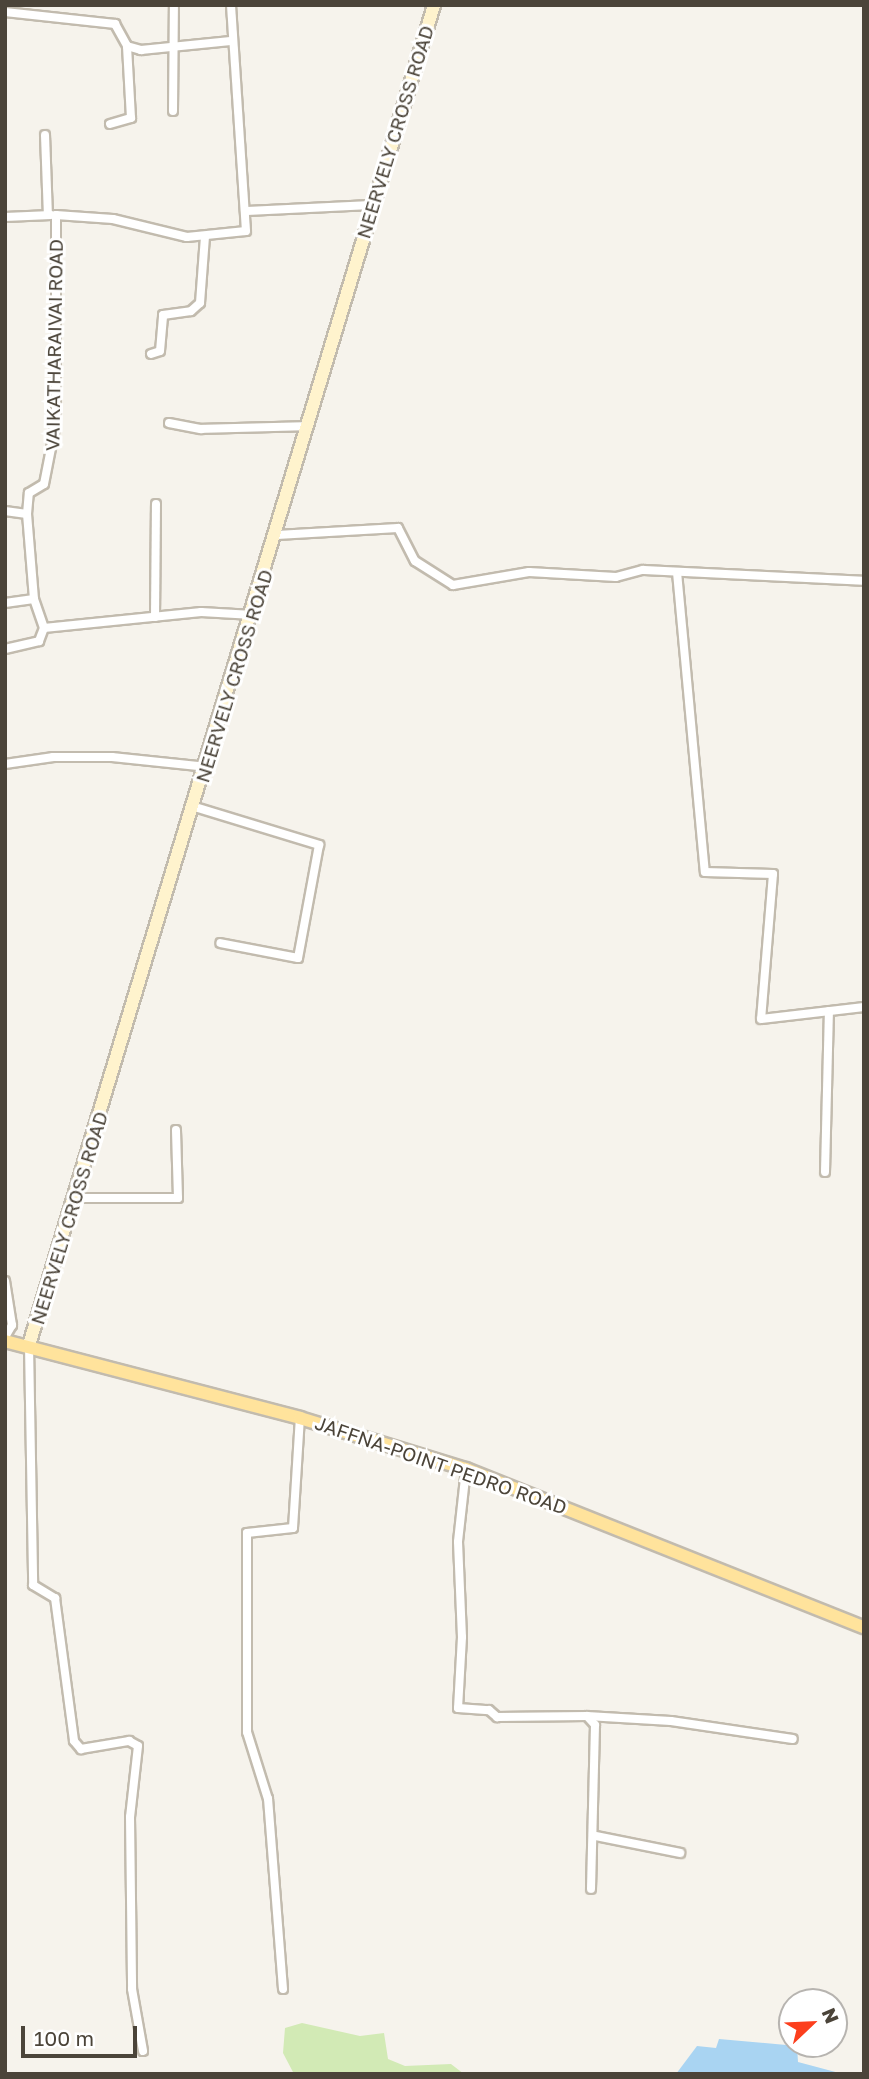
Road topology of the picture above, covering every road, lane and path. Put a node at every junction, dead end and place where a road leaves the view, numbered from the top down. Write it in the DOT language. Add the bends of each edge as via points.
graph roads {
  1 [pos="174,5"];
  2 [pos="230,5"];
  3 [pos="433,5"];
  4 [pos="5,12"];
  5 [pos="231,41"];
  6 [pos="127,46"];
  7 [pos="173,48"];
  8 [pos="173,111"];
  9 [pos="110,124"];
  10 [pos="45,135"];
  11 [pos="372,205"];
  12 [pos="247,211"];
  13 [pos="52,215"];
  14 [pos="5,217"];
  15 [pos="205,237"];
  16 [pos="151,354"];
  17 [pos="169,423"];
  18 [pos="308,426"];
  19 [pos="156,504"];
  20 [pos="5,511"];
  21 [pos="27,514"];
  22 [pos="277,535"];
  23 [pos="677,572"];
  24 [pos="864,581"];
  25 [pos="34,599"];
  26 [pos="5,603"];
  27 [pos="253,615"];
  28 [pos="155,617"];
  29 [pos="44,628"];
  30 [pos="5,649"];
  31 [pos="5,764"];
  32 [pos="207,767"];
  33 [pos="195,807"];
  34 [pos="220,943"];
  35 [pos="864,1007"];
  36 [pos="829,1011"];
  37 [pos="176,1130"];
  38 [pos="825,1172"];
  39 [pos="76,1198"];
  40 [pos="5,1282"];
  41 [pos="5,1339"];
  42 [pos="29,1345"];
  43 [pos="300,1418"];
  44 [pos="466,1469"];
  45 [pos="864,1626"];
  46 [pos="587,1716"];
  47 [pos="793,1739"];
  48 [pos="596,1836"];
  49 [pos="680,1853"];
  50 [pos="591,1889"];
  51 [pos="283,1989"];
  52 [pos="143,2051"];
  1 -- 7 [label="street"];
  2 -- 5 [label="street"];
  3 -- 11 [label="street, NEERVELY CROSS ROAD"];
  4 -- 6 [label="street" via="115,24"];
  5 -- 7 [label="street"];
  5 -- 12 [label="street"];
  6 -- 7 [label="street"];
  6 -- 9 [label="street" via="131,121"];
  7 -- 8 [label="street"];
  10 -- 13 [label="street"];
  11 -- 12 [label="street"];
  11 -- 18 [label="street, NEERVELY CROSS ROAD"];
  12 -- 15 [label="street, VAIKATHARAIVAI ROAD" via="246,231"];
  13 -- 14 [label="street"];
  13 -- 15 [label="street, VAIKATHARAIVAI ROAD"];
  13 -- 21 [label="street, VAIKATHARAIVAI ROAD" via="56,424 44,484 29,493"];
  15 -- 16 [label="street" via="200,303 191,311 163,315 160,351"];
  17 -- 18 [label="street" via="201,429"];
  18 -- 22 [label="street, NEERVELY CROSS ROAD"];
  19 -- 28 [label="street"];
  20 -- 21 [label="street"];
  21 -- 25 [label="street"];
  22 -- 23 [label="street" via="398,528 415,561 453,585 528,572 616,577 643,570"];
  22 -- 27 [label="street, NEERVELY CROSS ROAD"];
  23 -- 24 [label="street"];
  23 -- 36 [label="street" via="705,872 774,874 761,1019"];
  25 -- 26 [label="street"];
  25 -- 29 [label="street"];
  27 -- 28 [label="street"];
  27 -- 32 [label="street, NEERVELY CROSS ROAD"];
  28 -- 29 [label="street"];
  29 -- 30 [label="street" via="39,641"];
  31 -- 32 [label="street" via="54,757 112,757"];
  32 -- 33 [label="street, NEERVELY CROSS ROAD"];
  33 -- 34 [label="street" via="319,845 298,958"];
  33 -- 39 [label="street, NEERVELY CROSS ROAD"];
  35 -- 36 [label="street"];
  36 -- 38 [label="street"];
  37 -- 39 [label="street" via="177,1198"];
  39 -- 42 [label="street, NEERVELY CROSS ROAD"];
  40 -- 41 [label="street" via="12,1325"];
  41 -- 42 [label="main road, JAFFNA-POINT PEDRO ROAD"];
  42 -- 43 [label="main road, JAFFNA-POINT PEDRO ROAD"];
  42 -- 52 [label="street" via="33,1585 55,1598 74,1741 82,1749 129,1741 138,1746 130,1817 131,1972"];
  43 -- 44 [label="main road, JAFFNA-POINT PEDRO ROAD"];
  43 -- 51 [label="street" via="300,1483 293,1528 247,1533 247,1732 268,1799"];
  44 -- 45 [label="main road, JAFFNA-POINT PEDRO ROAD"];
  44 -- 46 [label="street" via="458,1542 462,1637 458,1708 489,1710 497,1717"];
  46 -- 47 [label="street"];
  46 -- 48 [label="street" via="598,1739 590,1834"];
  48 -- 49 [label="street"];
  48 -- 50 [label="street"];
}
